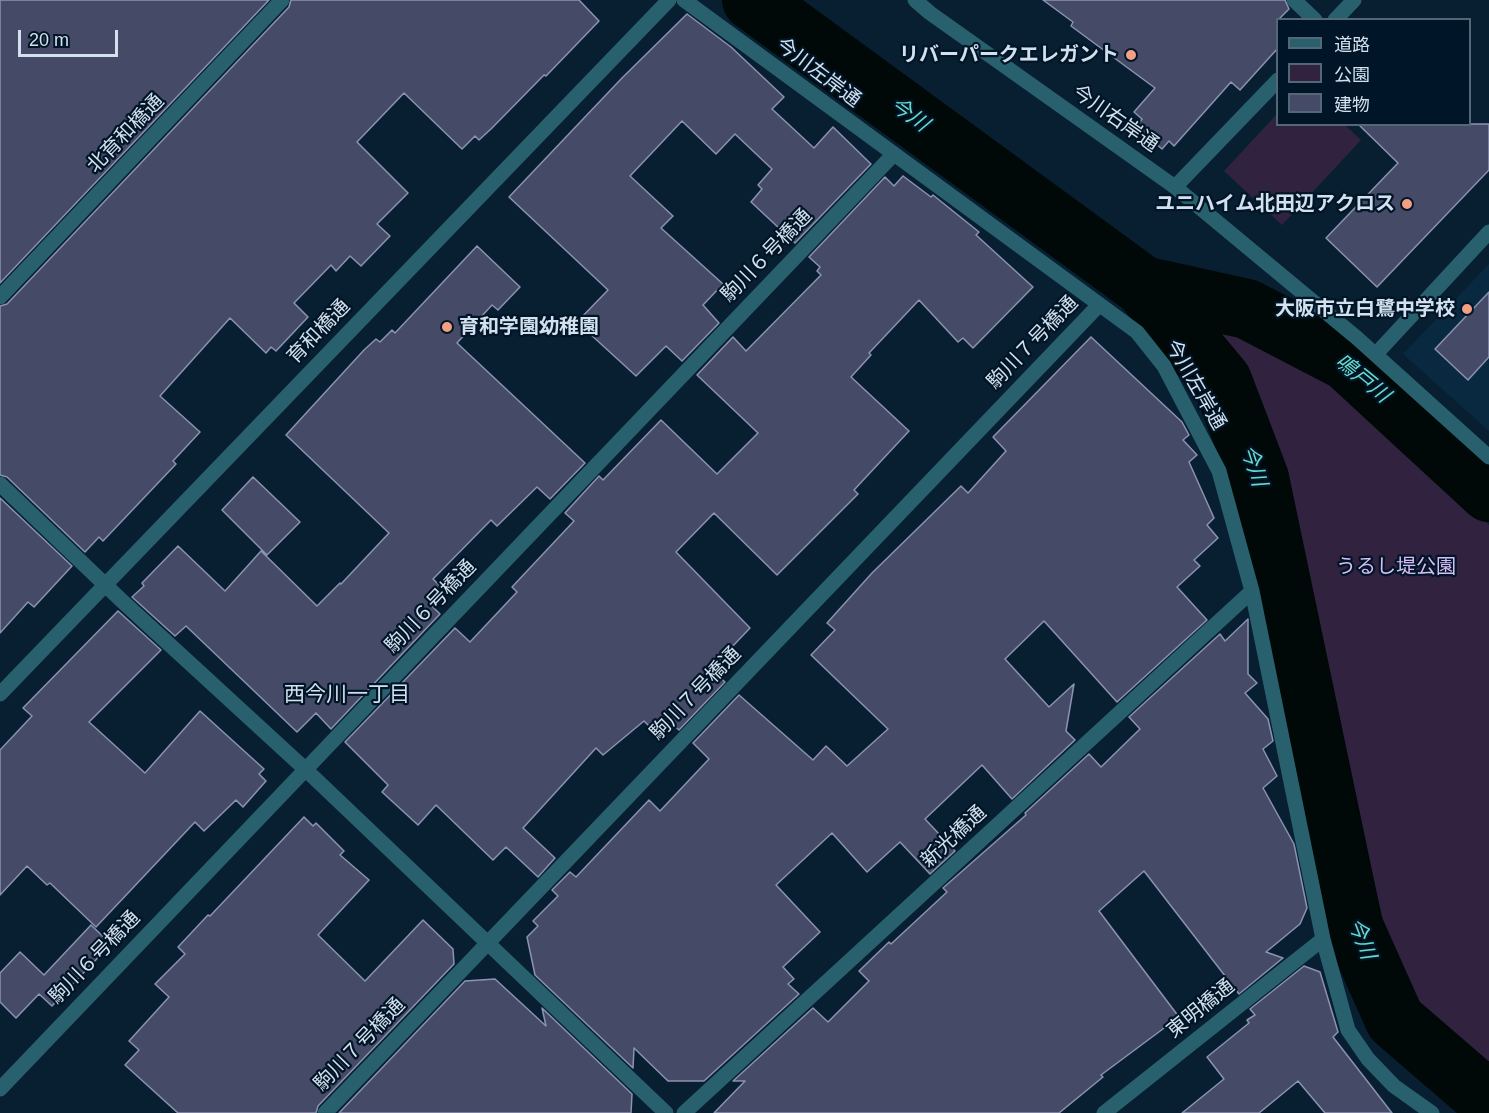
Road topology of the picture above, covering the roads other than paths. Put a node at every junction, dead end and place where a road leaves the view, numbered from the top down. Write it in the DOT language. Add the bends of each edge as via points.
graph roads {
  1 [pos="282,0"];
  2 [pos="669,0"];
  3 [pos="684,0"];
  4 [pos="915,0"];
  5 [pos="1294,0"];
  6 [pos="1354,0"];
  7 [pos="1313,18"];
  8 [pos="1337,18"];
  9 [pos="1276,82"];
  10 [pos="893,155"];
  11 [pos="1175,187"];
  12 [pos="1489,232"];
  13 [pos="0,297"];
  14 [pos="1099,304"];
  15 [pos="1376,354"];
  16 [pos="1489,457"];
  17 [pos="0,484"];
  18 [pos="105,584"];
  19 [pos="1252,591"];
  20 [pos="0,694"];
  21 [pos="305,769"];
  22 [pos="1323,939"];
  23 [pos="486,943"];
  24 [pos="0,1089"];
  25 [pos="325,1113"];
  26 [pos="666,1113"];
  27 [pos="684,1113"];
  28 [pos="1104,1113"];
  29 [pos="1432,1113"];
  1 -- 13 [label="street, 北育和橋通"];
  2 -- 18 [label="street, 育和橋通"];
  3 -- 10 [label="street, 今川左岸通"];
  4 -- 11 [label="street, 今川右岸通"];
  5 -- 7 [label="street"];
  6 -- 8 [label="street"];
  9 -- 11 [label="street"];
  10 -- 14 [label="street, 今川左岸通"];
  10 -- 21 [label="street, 駒川６号橋通"];
  11 -- 15 [label="street, 今川右岸通"];
  12 -- 15 [label="street"];
  14 -- 19 [label="street, 今川左岸通" via="1137,332 1164,366 1219,471"];
  14 -- 23 [label="street, 駒川７号橋通"];
  15 -- 16 [label="street, 今川右岸通"];
  17 -- 18 [label="street"];
  18 -- 20 [label="street, 育和橋通"];
  18 -- 21 [label="street"];
  19 -- 22 [label="street, 今川左岸通"];
  19 -- 27 [label="street, 新光橋通"];
  21 -- 23 [label="street"];
  21 -- 24 [label="street, 駒川６号橋通"];
  22 -- 28 [label="street, 東明橋通"];
  22 -- 29 [label="street, 今川左岸通" via="1348,1030 1394,1086"];
  23 -- 25 [label="street, 駒川７号橋通"];
  23 -- 26 [label="street"];
}
